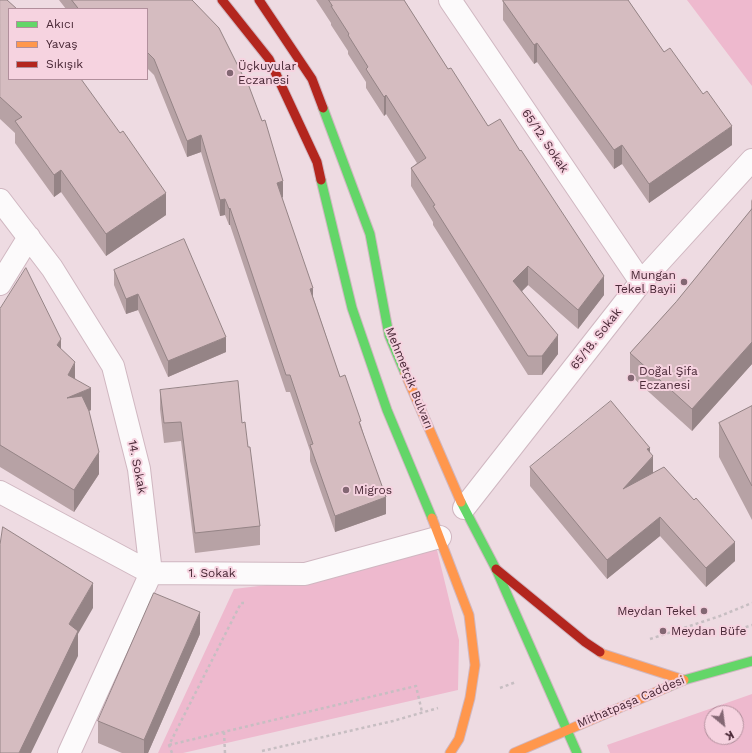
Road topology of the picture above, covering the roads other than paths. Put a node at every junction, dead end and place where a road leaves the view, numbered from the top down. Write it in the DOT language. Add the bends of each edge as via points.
graph roads {
  1 [pos="222,0"];
  2 [pos="259,0"];
  3 [pos="450,0"];
  4 [pos="752,160"];
  5 [pos="0,200"];
  6 [pos="29,237"];
  7 [pos="641,282"];
  8 [pos="0,284"];
  9 [pos="0,492"];
  10 [pos="464,508"];
  11 [pos="440,537"];
  12 [pos="496,569"];
  13 [pos="151,573"];
  14 [pos="752,661"];
  15 [pos="684,680"];
  16 [pos="566,730"];
  17 [pos="69,753"];
  18 [pos="450,753"];
  19 [pos="514,753"];
  20 [pos="577,753"];
  1 -- 11 [label="main road" via="269,59 317,162 352,308 387,410"];
  2 -- 10 [label="main road, Mehmetçik Bulvarı" via="312,79 370,234 390,335"];
  3 -- 7 [label="street, 65/12. Sokak"];
  4 -- 7 [label="street, 65/18. Sokak"];
  5 -- 6 [label="street, 14. Sokak"];
  6 -- 8 [label="street"];
  6 -- 13 [label="street, 14. Sokak" via="52,268 113,366 140,469"];
  7 -- 10 [label="street, 65/18. Sokak"];
  9 -- 13 [label="street, 1. Sokak"];
  10 -- 12 [label="main road, Mehmetçik Bulvarı"];
  11 -- 13 [label="street, 1. Sokak" via="304,574"];
  11 -- 18 [label="main road" via="469,615 475,665 470,698 458,739"];
  12 -- 15 [label="main road" via="603,654"];
  12 -- 16 [label="main road, Mehmetçik Bulvarı"];
  13 -- 17 [label="street"];
  14 -- 15 [label="main road, Mithatpaşa Caddesi"];
  15 -- 16 [label="main road, Mithatpaşa Caddesi"];
  16 -- 19 [label="main road, Mithatpaşa Caddesi"];
  16 -- 20 [label="main road, Mehmetçik Bulvarı"];
}
